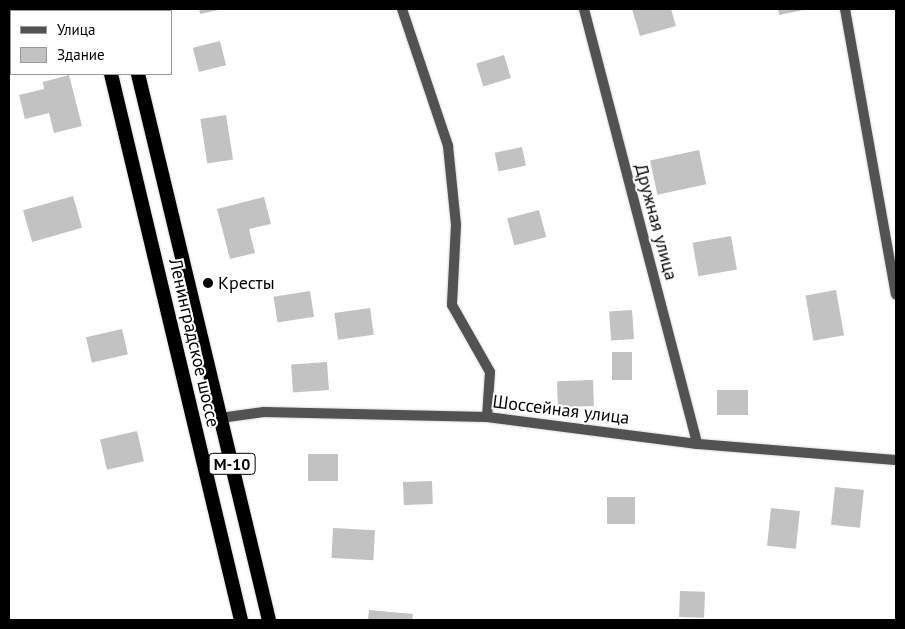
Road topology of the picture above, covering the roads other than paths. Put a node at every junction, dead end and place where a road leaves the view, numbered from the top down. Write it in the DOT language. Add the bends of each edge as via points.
graph roads {
  1 [pos="402,9"];
  2 [pos="584,9"];
  3 [pos="845,9"];
  4 [pos="111,75"];
  5 [pos="138,75"];
  6 [pos="896,294"];
  7 [pos="487,417"];
  8 [pos="220,418"];
  9 [pos="697,444"];
  10 [pos="896,460"];
  11 [pos="241,620"];
  12 [pos="269,620"];
  1 -- 7 [label="street" via="448,146 456,225 452,305 490,372"];
  2 -- 9 [label="street, Дружная улица"];
  3 -- 6 [label="street"];
  4 -- 11 [label="highway, Ленинградское шоссе / М-10"];
  5 -- 8 [label="highway, Ленинградское шоссе / М-10"];
  7 -- 8 [label="street, Шоссейная улица" via="264,412"];
  7 -- 9 [label="street, Шоссейная улица"];
  8 -- 12 [label="highway, Ленинградское шоссе / М-10"];
  9 -- 10 [label="street, Шоссейная улица"];
}
